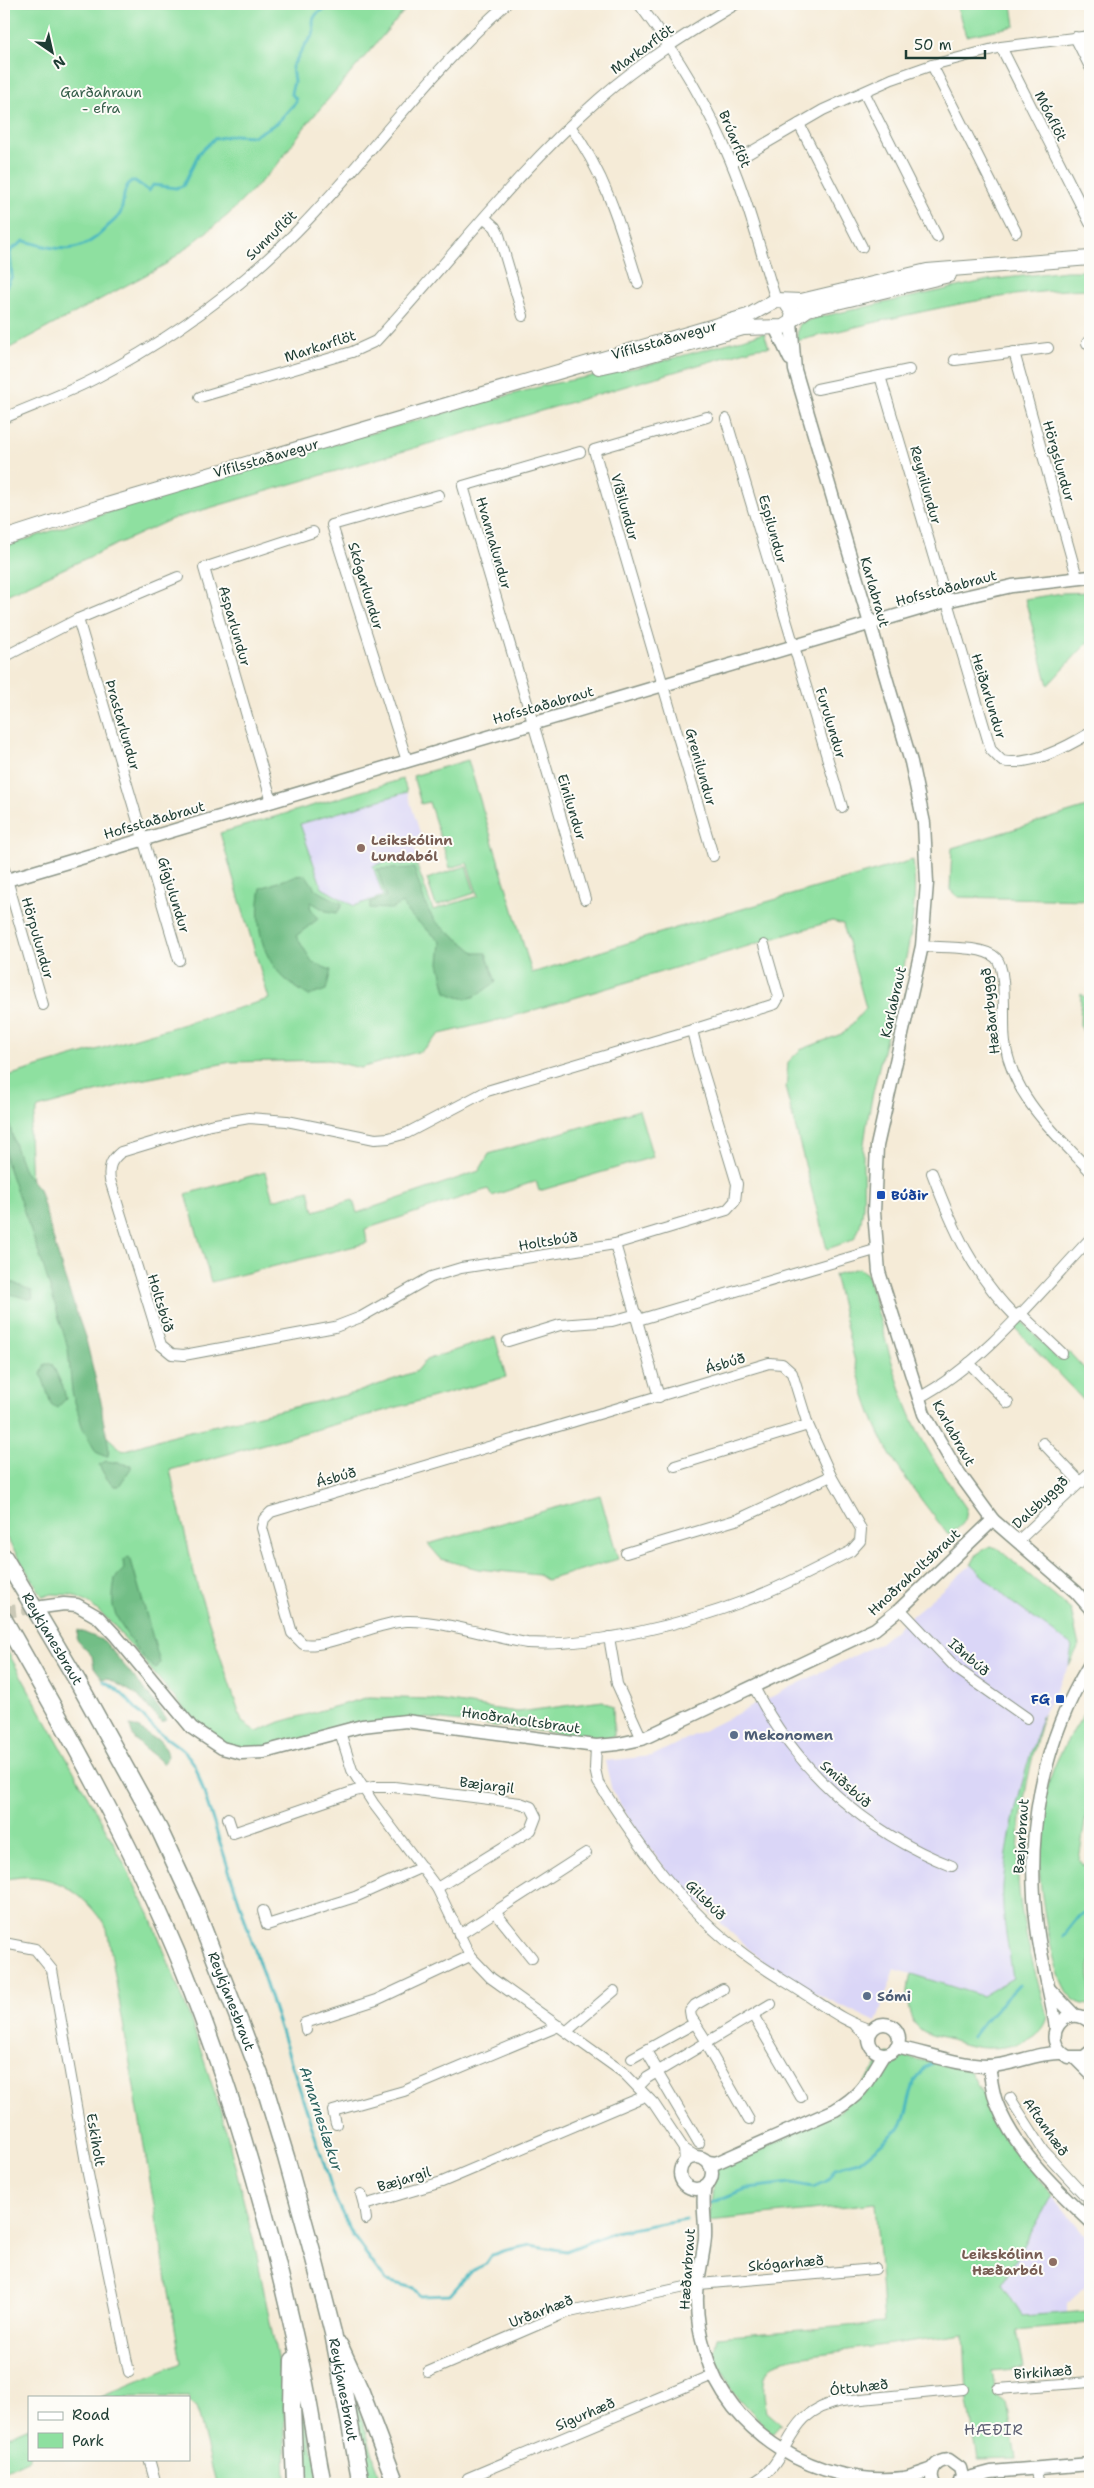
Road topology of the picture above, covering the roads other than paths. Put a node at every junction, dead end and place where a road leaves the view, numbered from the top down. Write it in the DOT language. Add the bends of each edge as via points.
graph roads {
  1 [pos="506,4"];
  2 [pos="639,4"];
  3 [pos="736,4"];
  4 [pos="1090,36"];
  5 [pos="1075,37"];
  6 [pos="669,44"];
  7 [pos="1001,47"];
  8 [pos="932,65"];
  9 [pos="1090,67"];
  10 [pos="864,92"];
  11 [pos="800,124"];
  12 [pos="570,126"];
  13 [pos="732,163"];
  14 [pos="485,218"];
  15 [pos="1090,223"];
  16 [pos="1016,232"];
  17 [pos="938,237"];
  18 [pos="862,247"];
  19 [pos="1090,258"];
  20 [pos="971,268"];
  21 [pos="638,283"];
  22 [pos="776,302"];
  23 [pos="523,316"];
  24 [pos="791,321"];
  25 [pos="774,327"];
  26 [pos="1048,348"];
  27 [pos="1014,352"];
  28 [pos="955,360"];
  29 [pos="795,370"];
  30 [pos="909,370"];
  31 [pos="880,376"];
  32 [pos="530,381"];
  33 [pos="817,390"];
  34 [pos="200,397"];
  35 [pos="707,417"];
  36 [pos="4,418"];
  37 [pos="726,419"];
  38 [pos="580,452"];
  39 [pos="439,495"];
  40 [pos="313,532"];
  41 [pos="4,538"];
  42 [pos="178,577"];
  43 [pos="1077,577"];
  44 [pos="1090,577"];
  45 [pos="946,601"];
  46 [pos="78,619"];
  47 [pos="869,624"];
  48 [pos="793,647"];
  49 [pos="4,657"];
  50 [pos="663,686"];
  51 [pos="533,724"];
  52 [pos="1090,733"];
  53 [pos="407,761"];
  54 [pos="272,802"];
  55 [pos="842,807"];
  56 [pos="142,839"];
  57 [pos="713,856"];
  58 [pos="5,874"];
  59 [pos="585,899"];
  60 [pos="764,945"];
  61 [pos="922,946"];
  62 [pos="179,960"];
  63 [pos="43,1005"];
  64 [pos="692,1030"];
  65 [pos="1090,1171"];
  66 [pos="932,1173"];
  67 [pos="1090,1239"];
  68 [pos="615,1244"];
  69 [pos="875,1250"];
  70 [pos="1018,1315"];
  71 [pos="637,1317"];
  72 [pos="508,1341"];
  73 [pos="1062,1353"];
  74 [pos="969,1363"];
  75 [pos="659,1397"];
  76 [pos="918,1398"];
  77 [pos="1008,1403"];
  78 [pos="808,1425"];
  79 [pos="1043,1443"];
  80 [pos="675,1466"];
  81 [pos="1090,1473"];
  82 [pos="831,1476"];
  83 [pos="1080,1483"];
  84 [pos="993,1520"];
  85 [pos="1018,1541"];
  86 [pos="626,1554"];
  87 [pos="4,1557"];
  88 [pos="1076,1592"];
  89 [pos="1090,1596"];
  90 [pos="42,1607"];
  91 [pos="1090,1608"];
  92 [pos="900,1609"];
  93 [pos="4,1620"];
  94 [pos="609,1637"];
  95 [pos="1090,1664"];
  96 [pos="754,1687"];
  97 [pos="1026,1718"];
  98 [pos="340,1732"];
  99 [pos="642,1739"];
  100 [pos="596,1746"];
  101 [pos="363,1788"];
  102 [pos="228,1818"];
  103 [pos="586,1853"];
  104 [pos="952,1866"];
  105 [pos="422,1867"];
  106 [pos="437,1888"];
  107 [pos="263,1911"];
  108 [pos="495,1912"];
  109 [pos="459,1935"];
  110 [pos="4,1943"];
  111 [pos="470,1956"];
  112 [pos="532,1958"];
  113 [pos="723,1989"];
  114 [pos="1050,1990"];
  115 [pos="614,1991"];
  116 [pos="771,2004"];
  117 [pos="753,2015"];
  118 [pos="1085,2018"];
  119 [pos="695,2023"];
  120 [pos="563,2028"];
  121 [pos="306,2030"];
  122 [pos="870,2034"];
  123 [pos="1055,2034"];
  124 [pos="706,2043"];
  125 [pos="897,2043"];
  126 [pos="646,2051"];
  127 [pos="879,2052"];
  128 [pos="1090,2052"];
  129 [pos="1039,2053"];
  130 [pos="1060,2053"];
  131 [pos="632,2058"];
  132 [pos="1075,2058"];
  133 [pos="989,2066"];
  134 [pos="658,2072"];
  135 [pos="1090,2073"];
  136 [pos="641,2092"];
  137 [pos="800,2097"];
  138 [pos="1010,2098"];
  139 [pos="749,2120"];
  140 [pos="336,2124"];
  141 [pos="699,2143"];
  142 [pos="700,2160"];
  143 [pos="701,2191"];
  144 [pos="361,2194"];
  145 [pos="1082,2194"];
  146 [pos="1090,2202"];
  147 [pos="1072,2204"];
  148 [pos="364,2206"];
  149 [pos="366,2219"];
  150 [pos="1090,2221"];
  151 [pos="875,2269"];
  152 [pos="699,2284"];
  153 [pos="333,2333"];
  154 [pos="294,2335"];
  155 [pos="129,2372"];
  156 [pos="428,2372"];
  157 [pos="712,2375"];
  158 [pos="1090,2382"];
  159 [pos="963,2389"];
  160 [pos="998,2389"];
  161 [pos="781,2452"];
  162 [pos="149,2460"];
  163 [pos="1090,2464"];
  164 [pos="1035,2468"];
  165 [pos="933,2469"];
  166 [pos="468,2478"];
  167 [pos="907,2478"];
  168 [pos="960,2478"];
  169 [pos="934,2483"];
  170 [pos="156,2484"];
  171 [pos="295,2484"];
  172 [pos="323,2484"];
  173 [pos="361,2484"];
  174 [pos="396,2484"];
  175 [pos="750,2484"];
  176 [pos="1039,2484"];
  1 -- 36 [label="street, Sunnuflöt" via="475,31 424,85 296,231 231,291 146,350 92,380"];
  2 -- 6 [label="street, Brúarflöt"];
  3 -- 6 [label="street, Markarflöt"];
  4 -- 5 [label="street"];
  5 -- 7 [label="street"];
  5 -- 9 [label="street"];
  6 -- 12 [label="street, Markarflöt"];
  6 -- 13 [label="street, Brúarflöt" via="704,101"];
  7 -- 8 [label="street"];
  7 -- 15 [label="street, Móaflöt"];
  8 -- 10 [label="street"];
  8 -- 16 [label="street"];
  10 -- 11 [label="street"];
  10 -- 17 [label="street"];
  11 -- 13 [label="street"];
  11 -- 18 [label="street"];
  12 -- 14 [label="street, Markarflöt"];
  12 -- 21 [label="street" via="585,146 608,192"];
  13 -- 22 [label="street, Brúarflöt"];
  14 -- 23 [label="street" via="495,226 499,235"];
  14 -- 34 [label="street, Markarflöt" via="376,342"];
  19 -- 20 [label="main road, Vífilsstaðavegur"];
  20 -- 22 [label="main road, Vífilsstaðavegur" via="927,271 801,301"];
  20 -- 24 [label="main road, Vífilsstaðavegur" via="808,309"];
  22 -- 24 [label="main road" via="792,308"];
  22 -- 25 [label="main road" via="766,320"];
  22 -- 32 [label="main road, Vífilsstaðavegur" via="748,316"];
  24 -- 25 [label="main road, Vífilsstaðavegur" via="783,328"];
  24 -- 29 [label="street, Karlabraut"];
  25 -- 29 [label="street, Karlabraut"];
  25 -- 32 [label="main road, Vífilsstaðavegur" via="743,328 630,360"];
  26 -- 27 [label="street"];
  27 -- 28 [label="street"];
  27 -- 43 [label="street, Hörgslundur"];
  29 -- 47 [label="street, Karlabraut"];
  30 -- 31 [label="street"];
  31 -- 33 [label="street"];
  31 -- 45 [label="street, Reynilundur"];
  32 -- 41 [label="main road, Vífilsstaðavegur"];
  35 -- 50 [label="street, Víðilundur" via="594,450"];
  37 -- 48 [label="street, Espilundur"];
  38 -- 51 [label="street, Hvannalundur" via="463,486"];
  39 -- 53 [label="street, Skógarlundur" via="332,526"];
  40 -- 54 [label="street, Asparlundur" via="204,568"];
  42 -- 46 [label="street"];
  43 -- 44 [label="street, Hofsstaðabraut"];
  43 -- 45 [label="street, Hofsstaðabraut" via="1012,586"];
  45 -- 47 [label="street, Hofsstaðabraut"];
  45 -- 52 [label="street, Heiðarlundur" via="989,744 998,758 1007,762 1022,761 1059,749"];
  46 -- 49 [label="street"];
  46 -- 56 [label="street, Þrastarlundur"];
  47 -- 48 [label="street, Hofsstaðabraut"];
  47 -- 61 [label="street, Karlabraut" via="921,802 927,883"];
  48 -- 50 [label="street, Hofsstaðabraut"];
  48 -- 55 [label="street, Furulundur"];
  50 -- 51 [label="street, Hofsstaðabraut"];
  50 -- 57 [label="street, Grenilundur"];
  51 -- 53 [label="street, Hofsstaðabraut"];
  51 -- 59 [label="street, Einilundur"];
  53 -- 54 [label="street, Hofsstaðabraut"];
  54 -- 56 [label="street, Hofsstaðabraut"];
  56 -- 58 [label="street, Hofsstaðabraut"];
  56 -- 62 [label="street, Gígjulundur"];
  58 -- 63 [label="street, Hörpulundur"];
  60 -- 64 [label="street, Holtsbúð" via="779,997 775,1004"];
  61 -- 65 [label="street, Hæðarbyggð" via="982,951 998,961 1002,974 1006,1047 1016,1080 1043,1121"];
  61 -- 69 [label="street, Karlabraut" via="879,1132 874,1190"];
  64 -- 68 [label="street, Holtsbúð" via="737,1184 737,1194 731,1207 722,1212"];
  64 -- 68 [label="street, Holtsbúð" via="487,1091 416,1129 389,1138 374,1139 262,1118 236,1120 127,1149 116,1156 109,1167 110,1180 157,1338 172,1354 335,1328 432,1277 448,1272"];
  66 -- 70 [label="street" via="967,1254 985,1283"];
  67 -- 70 [label="street"];
  68 -- 71 [label="street"];
  69 -- 71 [label="street"];
  69 -- 76 [label="street, Karlabraut"];
  70 -- 73 [label="street"];
  70 -- 74 [label="street"];
  71 -- 72 [label="street" via="560,1325"];
  71 -- 75 [label="street"];
  74 -- 76 [label="street" via="953,1378"];
  74 -- 77 [label="street"];
  75 -- 78 [label="street, Ásbúð" via="769,1363 782,1364 792,1372"];
  75 -- 94 [label="street, Ásbúð" via="276,1510 262,1523 291,1628 303,1644 317,1644 382,1625 409,1621 527,1643"];
  76 -- 84 [label="street, Karlabraut" via="930,1427"];
  78 -- 80 [label="street"];
  78 -- 82 [label="street, Ásbúð"];
  79 -- 83 [label="street, Dalsbyggð"];
  81 -- 83 [label="street, Dalsbyggð"];
  82 -- 86 [label="street" via="738,1519"];
  82 -- 94 [label="street, Ásbúð" via="861,1529 860,1541 851,1552 743,1602 646,1630"];
  83 -- 85 [label="street, Dalsbyggð"];
  84 -- 85 [label="street, Karlabraut"];
  84 -- 92 [label="street, Hnoðraholtsbraut"];
  85 -- 88 [label="street, Karlabraut"];
  87 -- 153 [label="highway, Reykjanesbraut" via="159,1829 192,1900 265,2088"];
  88 -- 89 [label="street, Karlabraut"];
  88 -- 91 [label="street, Karlabraut"];
  90 -- 98 [label="street, Hnoðraholtsbraut" via="77,1605 98,1617 192,1728 222,1748 241,1753 264,1752"];
  92 -- 96 [label="street, Hnoðraholtsbraut" via="875,1629"];
  92 -- 97 [label="street, Iðnbúð" via="957,1669"];
  93 -- 154 [label="highway" via="76,1744 120,1829 176,1951 215,2056 246,2154"];
  94 -- 99 [label="street" via="617,1684"];
  95 -- 114 [label="street, Bæjarbraut" via="1051,1745 1036,1809 1033,1895"];
  96 -- 99 [label="street, Hnoðraholtsbraut"];
  96 -- 104 [label="street, Smiðsbúð" via="787,1742 830,1790 883,1832"];
  98 -- 100 [label="street, Hnoðraholtsbraut" via="386,1722 427,1722"];
  98 -- 101 [label="street" via="352,1770"];
  99 -- 100 [label="street, Hnoðraholtsbraut"];
  100 -- 122 [label="street, Gilsbúð" via="598,1782 646,1854 705,1920 743,1954"];
  101 -- 102 [label="street, Bæjargil" via="233,1833"];
  101 -- 105 [label="street"];
  101 -- 106 [label="street, Bæjargil" via="394,1787 511,1802 524,1804 533,1810 536,1822 531,1830"];
  103 -- 108 [label="street"];
  105 -- 106 [label="street"];
  105 -- 107 [label="street" via="355,1897 267,1925"];
  106 -- 109 [label="street"];
  108 -- 109 [label="street"];
  108 -- 112 [label="street"];
  109 -- 111 [label="street"];
  110 -- 155 [label="street, Eskiholt" via="35,1949 52,1970 88,2174"];
  111 -- 120 [label="street" via="491,1978"];
  111 -- 121 [label="street" via="376,2000 305,2023"];
  113 -- 119 [label="street" via="691,2009"];
  114 -- 118 [label="street"];
  114 -- 123 [label="street, Bæjarbraut"];
  115 -- 120 [label="street"];
  116 -- 117 [label="street, Bæjargil"];
  117 -- 124 [label="street, Bæjargil"];
  117 -- 137 [label="street"];
  118 -- 123 [label="street" via="1060,2022"];
  119 -- 124 [label="street"];
  119 -- 126 [label="street"];
  120 -- 136 [label="street" via="611,2062"];
  120 -- 140 [label="street" via="404,2091 333,2111"];
  122 -- 125 [label="street" via="880,2024 889,2025 896,2030"];
  122 -- 127 [label="street"];
  123 -- 129 [label="street"];
  123 -- 130 [label="street, Bæjarbraut"];
  124 -- 134 [label="street, Bæjargil"];
  124 -- 139 [label="street"];
  125 -- 127 [label="street"];
  125 -- 133 [label="street" via="944,2059"];
  126 -- 131 [label="street"];
  126 -- 134 [label="street"];
  127 -- 142 [label="street" via="863,2090 835,2110"];
  128 -- 132 [label="street"];
  129 -- 130 [label="street"];
  129 -- 133 [label="street"];
  130 -- 132 [label="street"];
  132 -- 135 [label="street"];
  133 -- 147 [label="street" via="997,2104 1010,2127 1049,2180"];
  134 -- 136 [label="street, Bæjargil"];
  134 -- 141 [label="street"];
  136 -- 142 [label="street"];
  136 -- 148 [label="street, Bæjargil" via="442,2182"];
  138 -- 145 [label="street, Aftanhæð" via="1040,2146"];
  142 -- 143 [label="street" via="711,2179"];
  142 -- 143 [label="street" via="680,2169 681,2178 687,2186"];
  143 -- 152 [label="street, Hæðarbraut" via="705,2223"];
  144 -- 148 [label="street, Bæjargil"];
  145 -- 146 [label="street, Aftanhæð"];
  145 -- 147 [label="street"];
  147 -- 150 [label="street"];
  148 -- 149 [label="street, Bæjargil"];
  151 -- 152 [label="street, Skógarhæð"];
  152 -- 156 [label="street, Urðarhæð" via="565,2313"];
  152 -- 157 [label="street, Hæðarbraut" via="699,2325"];
  153 -- 173 [label="highway, Reykjanesbraut"];
  153 -- 174 [label="highway" via="348,2360"];
  154 -- 171 [label="highway"];
  154 -- 172 [label="highway"];
  157 -- 161 [label="street, Hæðarbraut" via="737,2413"];
  157 -- 166 [label="street, Sigurhæð"];
  158 -- 160 [label="street, Birkihæð"];
  159 -- 161 [label="street, Óttuhæð" via="842,2401 824,2406 798,2423"];
  161 -- 167 [label="street, Hæðarbraut" via="835,2474 878,2480"];
  161 -- 175 [label="street, Óttuhæð" via="769,2471"];
  162 -- 170 [label="street"];
  163 -- 164 [label="street"];
  164 -- 168 [label="street"];
  164 -- 176 [label="street"];
  165 -- 167 [label="street, Hæðarbraut"];
  165 -- 168 [label="street, Hæðarbraut" via="944,2460 954,2462"];
  165 -- 169 [label="street"];
  167 -- 169 [label="street, Hæðarbraut"];
}
